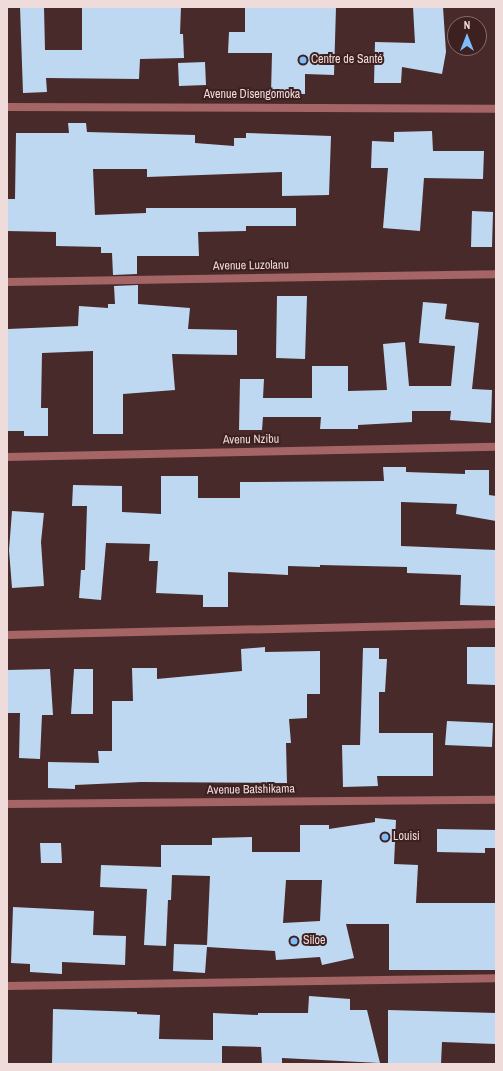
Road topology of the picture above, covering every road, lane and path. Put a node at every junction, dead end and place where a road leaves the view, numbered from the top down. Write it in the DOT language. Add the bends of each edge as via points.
graph roads {
  1 [pos="7,107"];
  2 [pos="496,109"];
  3 [pos="496,274"];
  4 [pos="7,282"];
  5 [pos="496,447"];
  6 [pos="7,457"];
  7 [pos="496,624"];
  8 [pos="7,635"];
  9 [pos="496,800"];
  10 [pos="7,804"];
  11 [pos="496,978"];
  12 [pos="7,986"];
  1 -- 2 [label="street, Avenue Disengomoka"];
  3 -- 4 [label="street, Avenue Luzolanu"];
  5 -- 6 [label="street, Avenu Nzibu"];
  7 -- 8 [label="street"];
  9 -- 10 [label="street, Avenue Batshikama"];
  11 -- 12 [label="street"];
}
